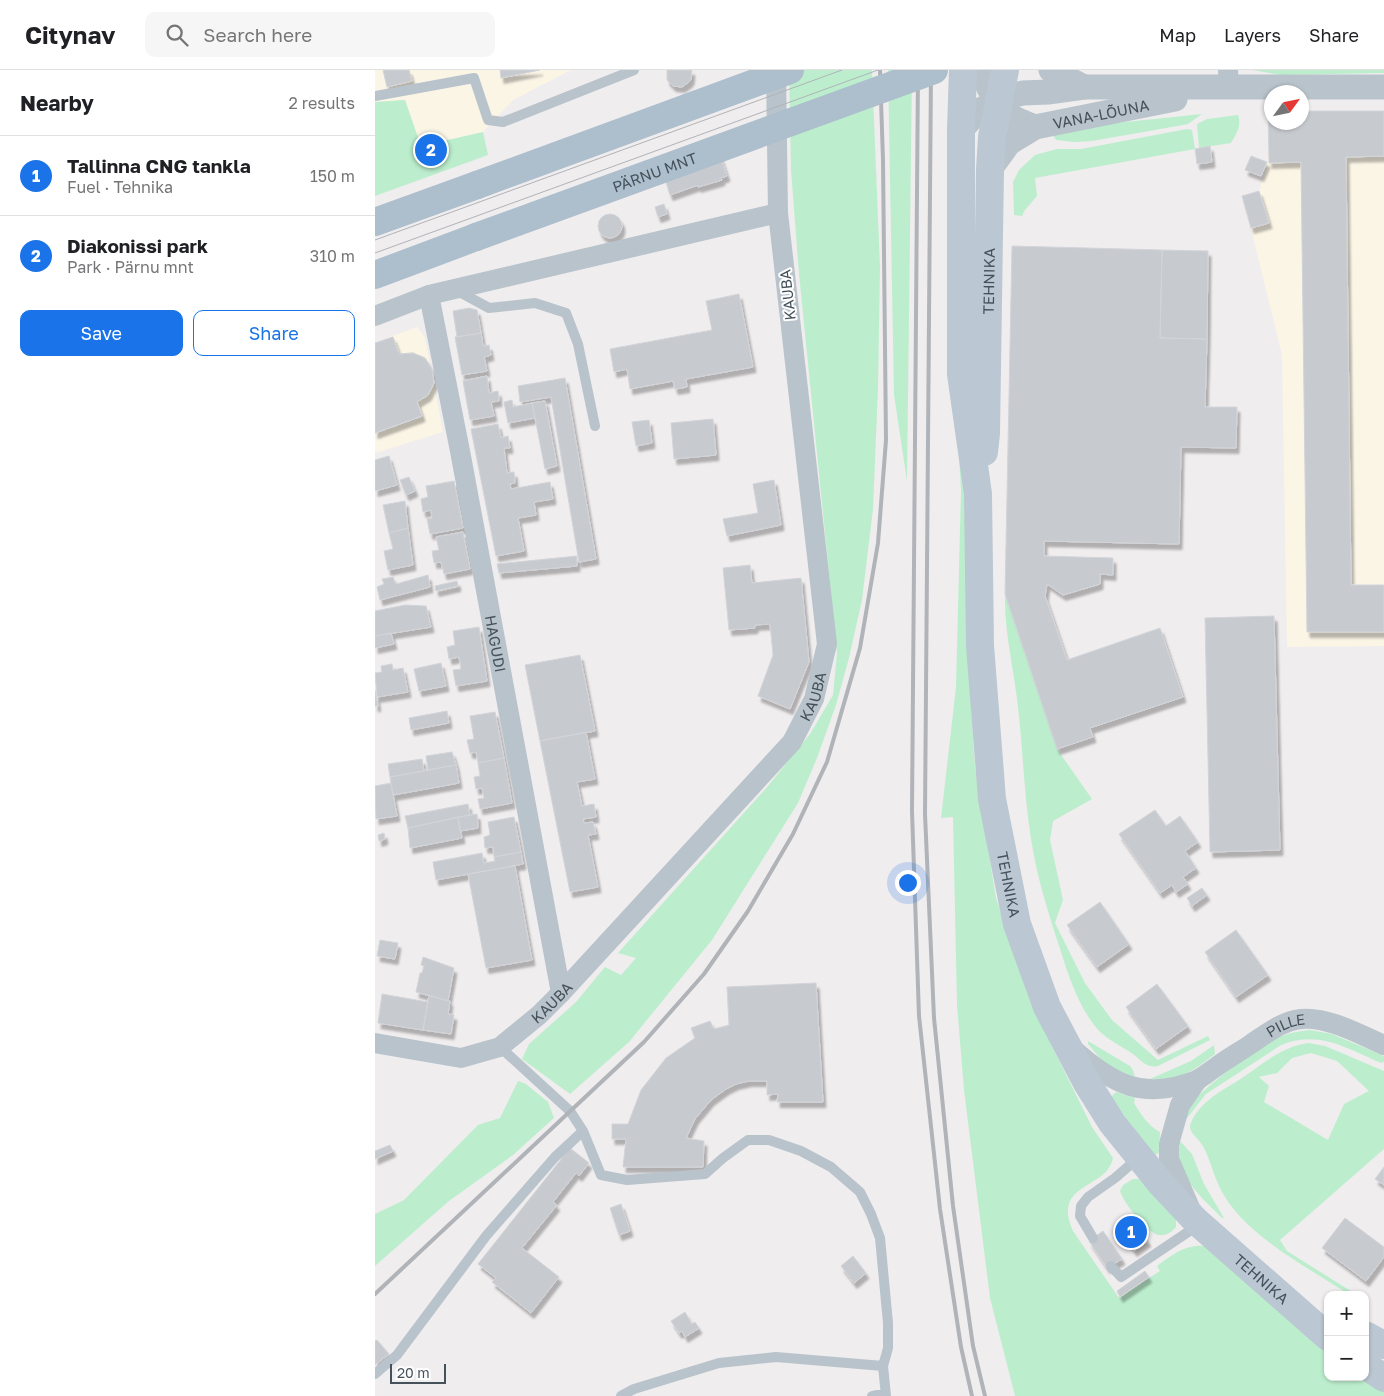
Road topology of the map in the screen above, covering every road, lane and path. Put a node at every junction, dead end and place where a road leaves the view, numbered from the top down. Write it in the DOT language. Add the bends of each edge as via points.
graph roads {
  1 [pos="634,70"];
  2 [pos="776,70"];
  3 [pos="790,70"];
  4 [pos="934,70"];
  5 [pos="963,70"];
  6 [pos="984,70"];
  7 [pos="1005,70"];
  8 [pos="1051,70"];
  9 [pos="1229,79"];
  10 [pos="1083,87"];
  11 [pos="1384,87"];
  12 [pos="375,96"];
  13 [pos="999,102"];
  14 [pos="1035,126"];
  15 [pos="961,130"];
  16 [pos="990,169"];
  17 [pos="778,214"];
  18 [pos="375,222"];
  19 [pos="375,274"];
  20 [pos="455,289"];
  21 [pos="429,295"];
  22 [pos="375,316"];
  23 [pos="595,426"];
  24 [pos="978,494"];
  25 [pos="561,992"];
  26 [pos="1064,1041"];
  27 [pos="375,1043"];
  28 [pos="1384,1045"];
  29 [pos="500,1047"];
  30 [pos="1198,1079"];
  31 [pos="583,1131"];
  32 [pos="1139,1158"];
  33 [pos="1196,1221"];
  34 [pos="1093,1238"];
  35 [pos="1111,1266"];
  36 [pos="1324,1310"];
  37 [pos="1327,1336"];
  38 [pos="1367,1336"];
  39 [pos="1384,1345"];
  40 [pos="883,1366"];
  41 [pos="1369,1367"];
  42 [pos="375,1374"];
  43 [pos="1384,1378"];
  44 [pos="885,1394"];
  45 [pos="621,1396"];
  46 [pos="872,1396"];
  1 -- 12 [label="lane" via="503,122 487,120 474,78"];
  2 -- 17 [label="street, KAUBA"];
  3 -- 18 [label="main road, bridge"];
  4 -- 19 [label="main road, PÄRNU MNT, bridge"];
  5 -- 15 [label="main road, TEHNIKA"];
  6 -- 13 [label="street" via="989,90"];
  7 -- 13 [label="main road, TEHNIKA"];
  8 -- 10 [label="street"];
  9 -- 10 [label="street, VANA-LÕUNA"];
  9 -- 11 [label="street, VANA-LÕUNA"];
  9 -- 14 [label="street, VANA-LÕUNA"];
  10 -- 13 [label="street, VANA-LÕUNA" via="1023,92"];
  13 -- 14 [label="street" via="1013,117"];
  13 -- 15 [label="street, VANA-LÕUNA" via="978,110"];
  13 -- 16 [label="main road, TEHNIKA"];
  14 -- 16 [label="street, VANA-LÕUNA" via="1009,143"];
  15 -- 24 [label="main road, TEHNIKA" via="961,374"];
  16 -- 24 [label="main road, TEHNIKA" via="987,433"];
  17 -- 20 [label="street"];
  17 -- 25 [label="street, KAUBA" via="827,644 815,699 793,742"];
  20 -- 21 [label="street"];
  20 -- 23 [label="lane" via="489,308 535,303 567,313 579,344"];
  21 -- 22 [label="street"];
  21 -- 25 [label="street, HAGUDI"];
  24 -- 26 [label="main road, TEHNIKA" via="980,646 992,799 1017,924 1047,1007"];
  25 -- 29 [label="street, KAUBA"];
  26 -- 30 [label="street, PILLE" via="1111,1079 1144,1090 1166,1089"];
  26 -- 32 [label="main road, TEHNIKA" via="1112,1123"];
  27 -- 29 [label="street, KAUBA" via="461,1058"];
  28 -- 30 [label="street, PILLE" via="1332,1024 1302,1019 1272,1030"];
  29 -- 31 [label="lane" via="570,1111"];
  30 -- 33 [label="street, PILLE" via="1180,1105 1169,1144 1169,1159"];
  31 -- 40 [label="lane" via="601,1175 627,1180 705,1174 748,1140 769,1140 801,1151 831,1167 860,1192 880,1238 888,1323 888,1348"];
  31 -- 42 [label="lane" via="555,1157 487,1236 397,1355"];
  32 -- 33 [label="main road, TEHNIKA"];
  32 -- 34 [label="lane" via="1081,1206 1080,1216"];
  33 -- 35 [label="lane" via="1187,1232 1121,1277"];
  33 -- 36 [label="main road, TEHNIKA"];
  33 -- 37 [label="main road, TEHNIKA"];
  38 -- 39 [label="main road"];
  40 -- 44 [label="lane"];
  40 -- 45 [label="lane" via="776,1357 719,1363"];
  41 -- 43 [label="main road"];
  44 -- 46 [label="lane"];
}
